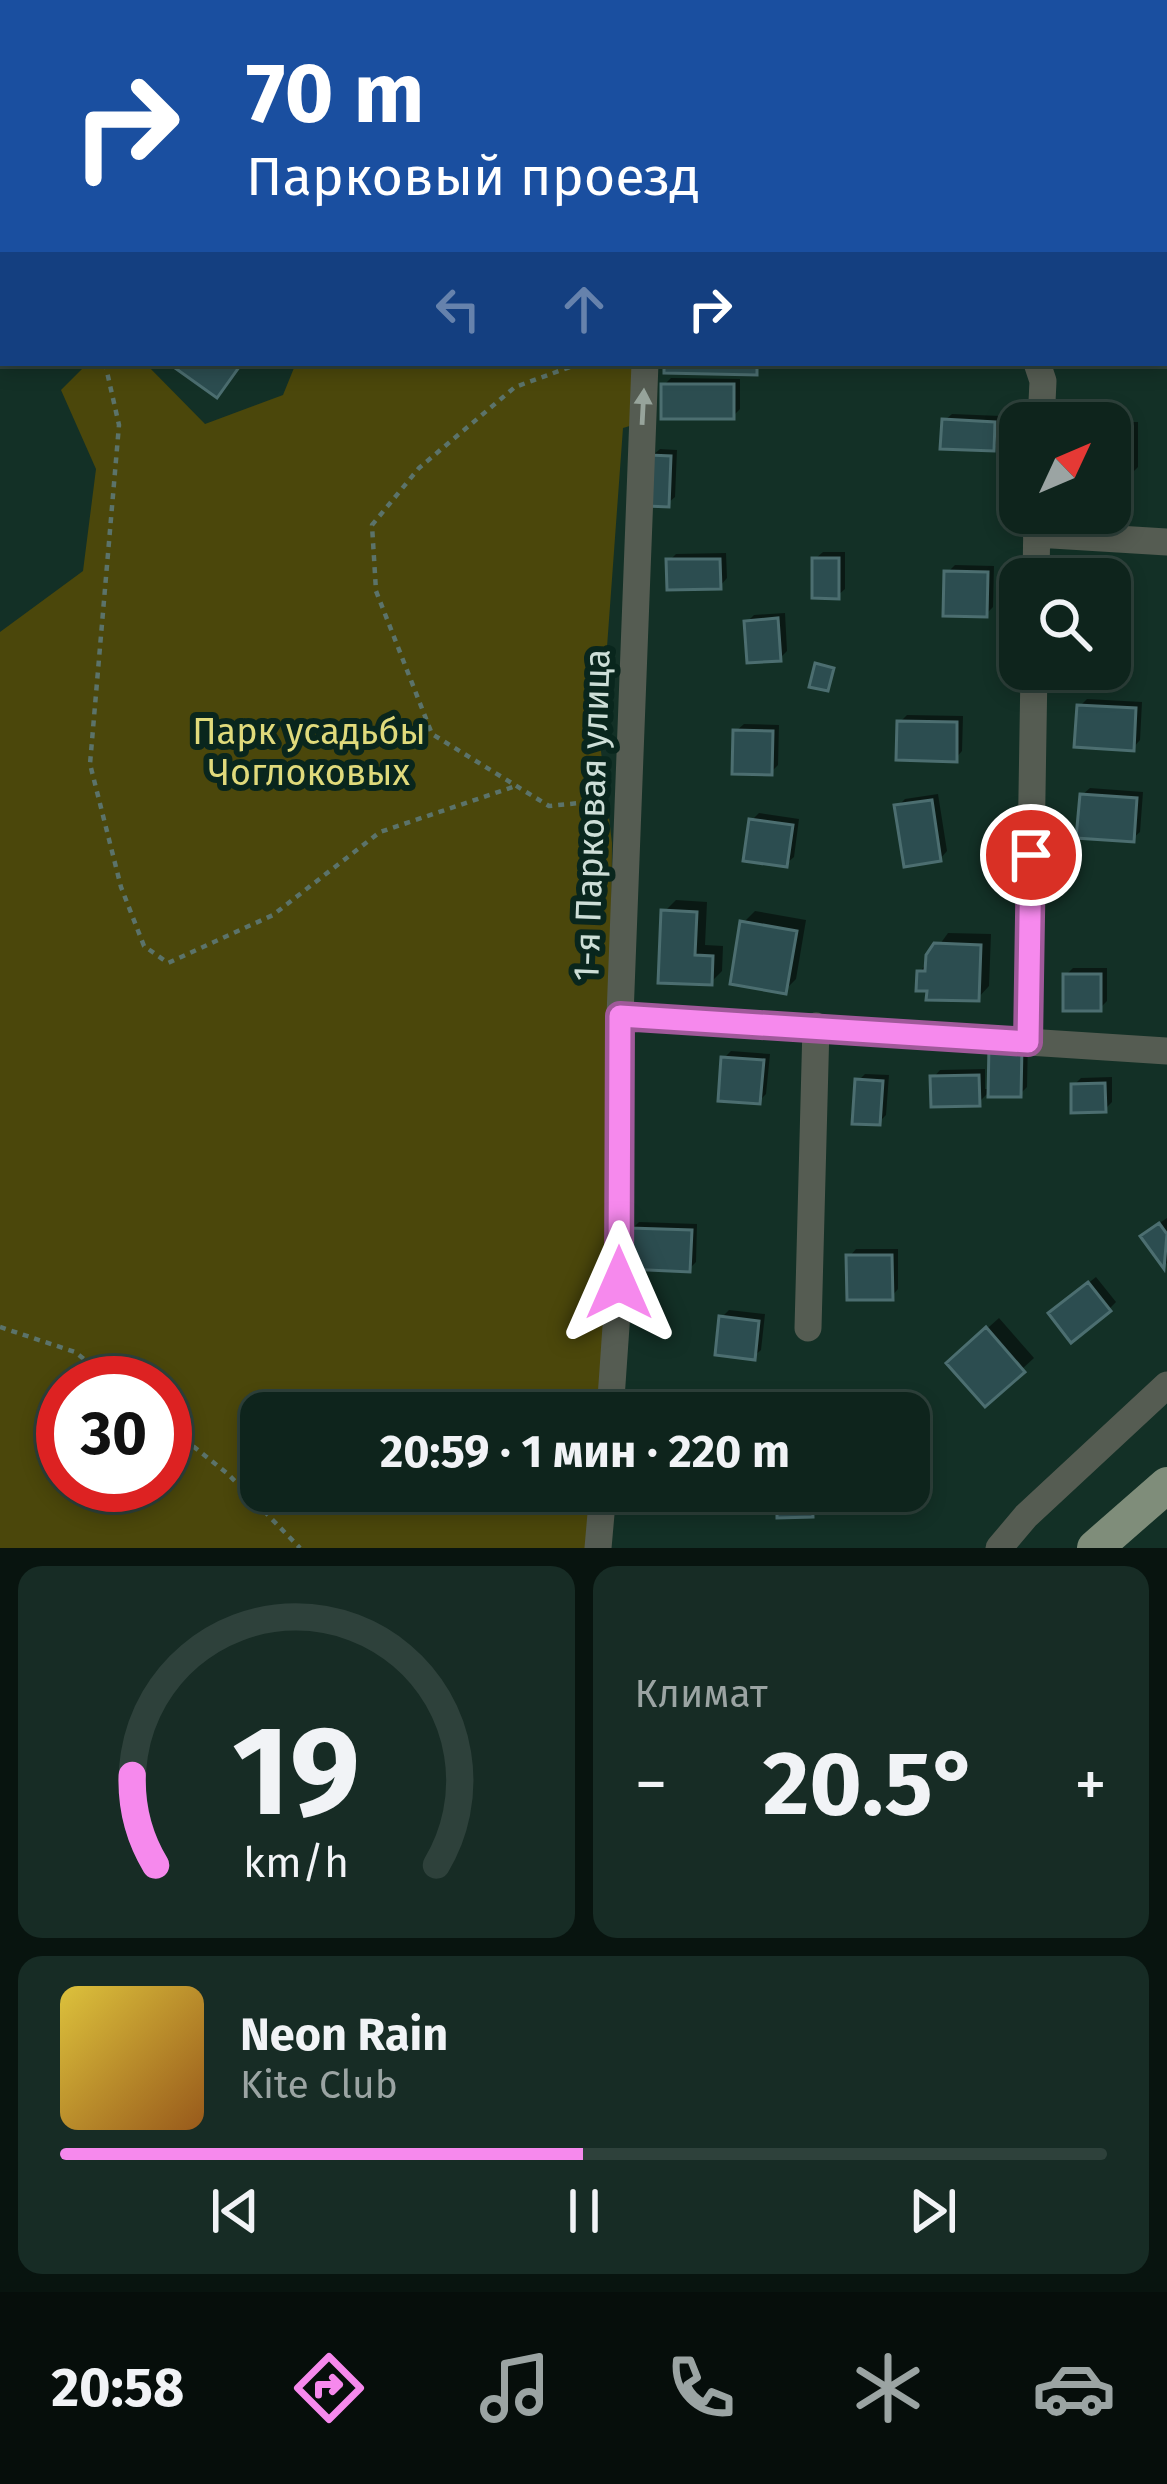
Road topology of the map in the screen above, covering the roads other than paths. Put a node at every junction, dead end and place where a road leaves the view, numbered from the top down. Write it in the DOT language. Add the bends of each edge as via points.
graph roads {
  1 [pos="645,366"];
  2 [pos="1038,366"];
  3 [pos="1042,402"];
  4 [pos="1109,534"];
  5 [pos="1167,542"];
  6 [pos="1034,690"];
  7 [pos="620,1016"];
  8 [pos="816,1027"];
  9 [pos="1028,1042"];
  10 [pos="1167,1051"];
  11 [pos="808,1328"];
  12 [pos="1167,1385"];
  13 [pos="611,1392"];
  14 [pos="1167,1485"];
  15 [pos="601,1512"];
  16 [pos="598,1548"];
  17 [pos="999,1548"];
  18 [pos="1095,1548"];
  7 -- 1 [label="street, 1-я Парковая улица, one-way"];
  2 -- 3 [label="street"];
  4 -- 5 [label="street"];
  6 -- 9 [label="street"];
  7 -- 8 [label="street"];
  7 -- 13 [label="street, 1-я Парковая улица"];
  8 -- 9 [label="street"];
  8 -- 11 [label="street"];
  9 -- 10 [label="street"];
  12 -- 17 [label="street"];
  14 -- 18 [label="main road"];
  15 -- 16 [label="street"];
}
